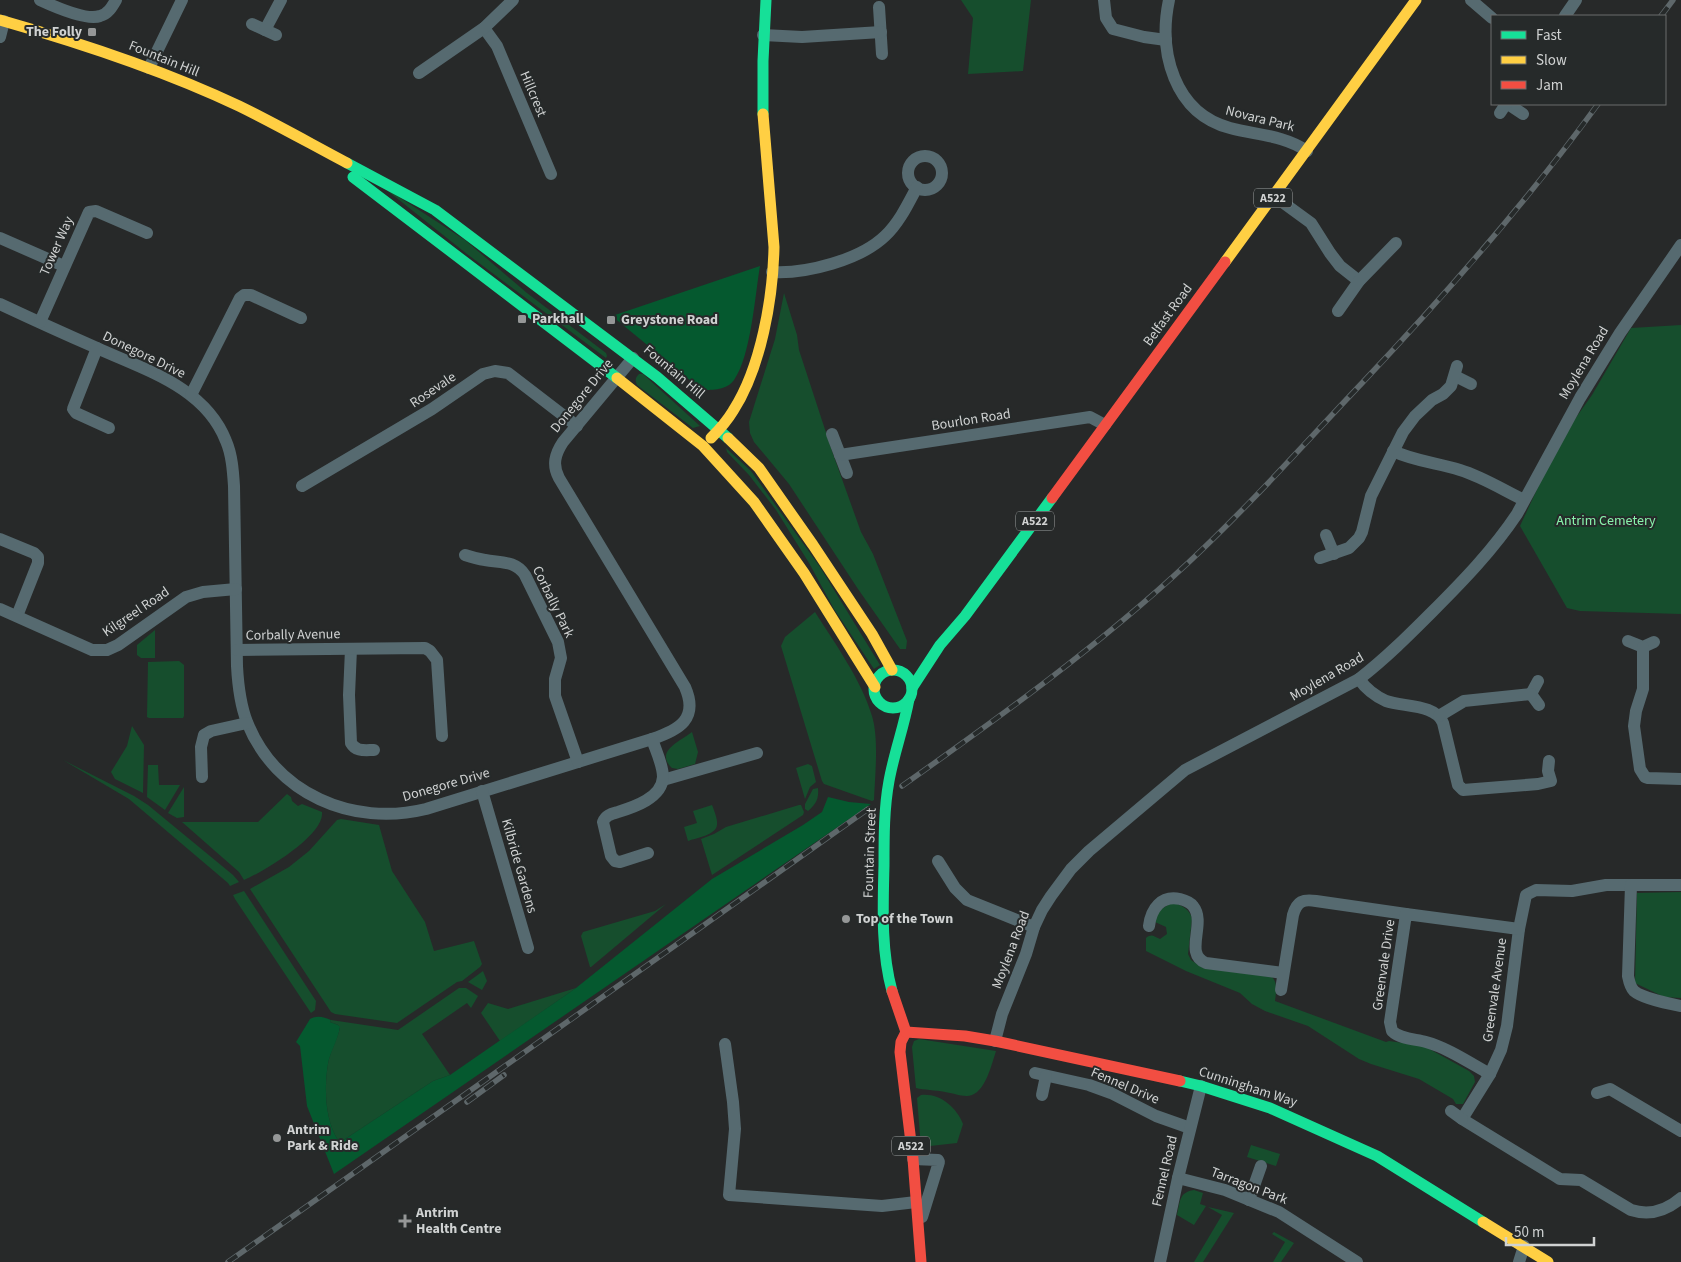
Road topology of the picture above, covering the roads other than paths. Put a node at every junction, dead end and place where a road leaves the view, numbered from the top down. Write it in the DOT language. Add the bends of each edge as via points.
graph roads {
  1 [pos="40,0"];
  2 [pos="116,0"];
  3 [pos="182,0"];
  4 [pos="281,0"];
  5 [pos="513,0"];
  6 [pos="766,0"];
  7 [pos="1104,0"];
  8 [pos="1169,0"];
  9 [pos="1416,0"];
  10 [pos="1471,0"];
  11 [pos="1576,0"];
  12 [pos="879,7"];
  13 [pos="1566,15"];
  14 [pos="1491,17"];
  15 [pos="2,21"];
  16 [pos="252,24"];
  17 [pos="484,28"];
  18 [pos="881,32"];
  19 [pos="763,35"];
  20 [pos="0,37"];
  21 [pos="1166,40"];
  22 [pos="882,54"];
  23 [pos="149,68"];
  24 [pos="419,73"];
  25 [pos="1505,107"];
  26 [pos="1524,114"];
  27 [pos="310,144"];
  28 [pos="1307,151"];
  29 [pos="551,174"];
  30 [pos="917,187"];
  31 [pos="1274,196"];
  32 [pos="147,233"];
  33 [pos="0,238"];
  34 [pos="1396,242"];
  35 [pos="1681,245"];
  36 [pos="64,266"];
  37 [pos="772,272"];
  38 [pos="1359,281"];
  39 [pos="0,304"];
  40 [pos="1338,311"];
  41 [pos="301,318"];
  42 [pos="40,322"];
  43 [pos="97,348"];
  44 [pos="633,358"];
  45 [pos="616,377"];
  46 [pos="1471,384"];
  47 [pos="191,395"];
  48 [pos="1105,425"];
  49 [pos="577,426"];
  50 [pos="109,428"];
  51 [pos="719,430"];
  52 [pos="832,434"];
  53 [pos="703,446"];
  54 [pos="1393,451"];
  55 [pos="840,455"];
  56 [pos="847,474"];
  57 [pos="302,486"];
  58 [pos="1524,500"];
  59 [pos="1326,534"];
  60 [pos="0,538"];
  61 [pos="1334,554"];
  62 [pos="465,555"];
  63 [pos="1320,558"];
  64 [pos="236,588"];
  65 [pos="0,608"];
  66 [pos="16,616"];
  67 [pos="1628,641"];
  68 [pos="940,645"];
  69 [pos="351,649"];
  70 [pos="236,650"];
  71 [pos="894,670"];
  72 [pos="1359,679"];
  73 [pos="1538,681"];
  74 [pos="874,687"];
  75 [pos="910,694"];
  76 [pos="1531,694"];
  77 [pos="879,701"];
  78 [pos="1539,705"];
  79 [pos="1439,716"];
  80 [pos="247,723"];
  81 [pos="442,736"];
  82 [pos="652,739"];
  83 [pos="374,750"];
  84 [pos="757,753"];
  85 [pos="894,753"];
  86 [pos="1549,761"];
  87 [pos="578,762"];
  88 [pos="202,777"];
  89 [pos="1681,779"];
  90 [pos="663,780"];
  91 [pos="482,791"];
  92 [pos="648,853"];
  93 [pos="938,861"];
  94 [pos="1631,885"];
  95 [pos="1681,885"];
  96 [pos="1406,914"];
  97 [pos="1149,926"];
  98 [pos="1034,927"];
  99 [pos="1519,929"];
  100 [pos="528,948"];
  101 [pos="1283,973"];
  102 [pos="1281,990"];
  103 [pos="1681,1006"];
  104 [pos="906,1032"];
  105 [pos="995,1041"];
  106 [pos="725,1044"];
  107 [pos="1490,1074"];
  108 [pos="1201,1086"];
  109 [pos="1597,1093"];
  110 [pos="1042,1095"];
  111 [pos="1451,1111"];
  112 [pos="1462,1119"];
  113 [pos="1190,1128"];
  114 [pos="1681,1131"];
  115 [pos="912,1159"];
  116 [pos="1261,1166"];
  117 [pos="1178,1178"];
  118 [pos="1681,1198"];
  119 [pos="1249,1200"];
  120 [pos="916,1202"];
  121 [pos="918,1229"];
  122 [pos="1524,1246"];
  123 [pos="921,1262"];
  124 [pos="1160,1262"];
  125 [pos="1357,1262"];
  126 [pos="1519,1262"];
  127 [pos="1548,1262"];
  1 -- 2 [label="street" via="85,16 98,17 109,11"];
  3 -- 23 [label="street"];
  4 -- 16 [label="street" via="270,32"];
  5 -- 17 [label="street"];
  6 -- 19 [label="main road"];
  7 -- 21 [label="street" via="1106,18 1113,29"];
  8 -- 21 [label="street, Novara Park"];
  9 -- 28 [label="main road, Belfast Road / A522"];
  10 -- 14 [label="street"];
  11 -- 13 [label="street"];
  12 -- 18 [label="street"];
  15 -- 20 [label="street"];
  15 -- 23 [label="main road, Fountain Hill"];
  17 -- 24 [label="street"];
  17 -- 29 [label="street, Hillcrest" via="497,46"];
  18 -- 19 [label="street" via="802,38"];
  18 -- 22 [label="street"];
  19 -- 37 [label="main road" via="763,121 774,249"];
  21 -- 28 [label="street, Novara Park" via="1174,78 1183,96 1206,119 1231,128 1288,140"];
  23 -- 27 [label="main road, Fountain Hill" via="239,106"];
  25 -- 26 [label="street"];
  27 -- 44 [label="main road, Fountain Hill" via="435,210"];
  27 -- 45 [label="main road, Fountain Hill"];
  28 -- 31 [label="main road, Belfast Road / A522"];
  30 -- 37 [label="street" via="891,229 868,250 816,267"];
  31 -- 38 [label="street" via="1312,223 1340,266"];
  31 -- 48 [label="main road, Belfast Road / A522"];
  32 -- 36 [label="street, Tower Way" via="90,211"];
  33 -- 36 [label="street"];
  34 -- 38 [label="street"];
  35 -- 58 [label="street, Moylena Road" via="1614,341"];
  36 -- 42 [label="street, Tower Way"];
  37 -- 51 [label="main road" via="763,330 748,381"];
  38 -- 40 [label="street"];
  39 -- 42 [label="street, Donegore Drive"];
  41 -- 47 [label="street" via="251,295 244,295"];
  42 -- 43 [label="street, Donegore Drive"];
  43 -- 47 [label="street, Donegore Drive" via="160,376"];
  43 -- 50 [label="street" via="73,409"];
  44 -- 45 [label="street, Donegore Drive"];
  44 -- 51 [label="main road, Fountain Hill"];
  45 -- 49 [label="street, Donegore Drive"];
  45 -- 53 [label="main road, Fountain Hill"];
  46 -- 54 [label="street" via="1456,371 1447,390 1410,422"];
  47 -- 64 [label="street, Donegore Drive" via="218,426 230,454 234,486"];
  48 -- 55 [label="street, Bourlon Road" via="1090,417"];
  48 -- 68 [label="main road, Belfast Road / A522" via="965,616"];
  49 -- 57 [label="street, Rosevale" via="508,373 492,371"];
  49 -- 82 [label="street, Donegore Drive" via="558,452 555,462 557,475 689,697 689,712 684,722 672,732"];
  51 -- 53 [label="main road"];
  51 -- 71 [label="main road, Fountain Hill" via="759,468"];
  52 -- 55 [label="street"];
  53 -- 74 [label="main road, Fountain Hill" via="754,502 804,573"];
  54 -- 58 [label="street" via="1471,474"];
  54 -- 61 [label="street" via="1371,496 1359,538 1349,548"];
  55 -- 56 [label="street"];
  58 -- 72 [label="street, Moylena Road" via="1507,529 1464,580 1385,659"];
  59 -- 61 [label="street"];
  60 -- 66 [label="street" via="34,553 38,558"];
  61 -- 63 [label="street"];
  62 -- 87 [label="street, Corbally Park" via="511,564 523,572 529,582 558,642 561,658 555,679 555,696"];
  64 -- 66 [label="street, Kilgreel Road" via="186,597 118,645 103,651 83,647"];
  64 -- 70 [label="street, Donegore Drive"];
  65 -- 66 [label="street, Kilgreel Road"];
  67 -- 89 [label="street" via="1649,644 1634,726 1640,769 1648,778"];
  68 -- 71 [label="main road, Belfast Road / A522" via="913,663"];
  68 -- 75 [label="main road, Belfast Road / A522"];
  69 -- 70 [label="street, Corbally Avenue"];
  69 -- 81 [label="street, Corbally Avenue" via="425,648 430,651 438,660 439,667"];
  69 -- 83 [label="street, Corbally Avenue" via="348,695 351,743 354,749"];
  70 -- 80 [label="street, Donegore Drive" via="238,687"];
  71 -- 74 [label="main road, A522" via="879,676"];
  71 -- 75 [label="main road" via="909,679"];
  72 -- 79 [label="street" via="1381,698"];
  72 -- 98 [label="street, Moylena Road" via="1184,770 1071,869"];
  73 -- 76 [label="street"];
  74 -- 77 [label="main road, A522"];
  75 -- 77 [label="main road" via="905,703 894,707"];
  75 -- 85 [label="main road, Fountain Street / A522" via="906,720"];
  76 -- 78 [label="street"];
  76 -- 79 [label="street" via="1464,700"];
  77 -- 85 [label="main road, Fountain Street / A522" via="889,724"];
  79 -- 86 [label="street" via="1458,784 1463,790 1551,781"];
  80 -- 88 [label="street" via="204,735"];
  80 -- 91 [label="street, Donegore Drive" via="263,751 286,777 310,795 341,807 379,814 402,814"];
  82 -- 87 [label="street, Donegore Drive"];
  82 -- 90 [label="street"];
  84 -- 90 [label="street"];
  85 -- 104 [label="main road, Fountain Street / A522" via="884,848 886,948 894,1003"];
  87 -- 91 [label="street, Donegore Drive"];
  90 -- 92 [label="street" via="650,798 608,816 603,822 614,860 620,862"];
  91 -- 100 [label="street, Kilbride Gardens"];
  93 -- 98 [label="street" via="967,900"];
  94 -- 95 [label="street, Greenvale Avenue"];
  94 -- 99 [label="street, Greenvale Avenue" via="1606,885 1572,892 1532,891 1524,897"];
  94 -- 103 [label="street" via="1630,984 1639,994"];
  96 -- 99 [label="street, Greenvale Drive"];
  96 -- 101 [label="street, Greenvale Drive" via="1302,901 1297,904 1293,915"];
  96 -- 107 [label="street, Greenvale Drive" via="1391,1030 1397,1035 1427,1042"];
  97 -- 101 [label="street" via="1158,903 1171,898 1183,900 1197,912 1196,950 1200,961"];
  98 -- 105 [label="street, Moylena Road"];
  99 -- 107 [label="street, Greenvale Avenue" via="1507,1026"];
  101 -- 102 [label="street, Greenvale Drive"];
  104 -- 105 [label="main road, Cunningham Way"];
  104 -- 115 [label="main road, A522" via="900,1042 900,1052"];
  105 -- 108 [label="main road, Cunningham Way"];
  106 -- 120 [label="street" via="735,1129 729,1195 882,1206"];
  107 -- 112 [label="street, Greenvale Avenue"];
  108 -- 113 [label="street, Fennel Road"];
  108 -- 122 [label="main road, Cunningham Way" via="1270,1108 1378,1156"];
  109 -- 114 [label="street" via="1610,1088"];
  110 -- 113 [label="street, Fennel Drive" via="1040,1074 1090,1085"];
  111 -- 112 [label="street"];
  112 -- 118 [label="street" via="1560,1179 1581,1180 1631,1210 1653,1213"];
  113 -- 117 [label="street, Fennel Road"];
  115 -- 120 [label="main road, A522"];
  115 -- 121 [label="street" via="939,1162"];
  116 -- 119 [label="street"];
  117 -- 119 [label="street, Tarragon Park"];
  117 -- 124 [label="street, Fennel Road"];
  119 -- 125 [label="street, Tarragon Park" via="1279,1212"];
  120 -- 121 [label="main road, A522"];
  121 -- 123 [label="main road, A522"];
  122 -- 126 [label="street"];
  122 -- 127 [label="main road, Cunningham Way"];
}
